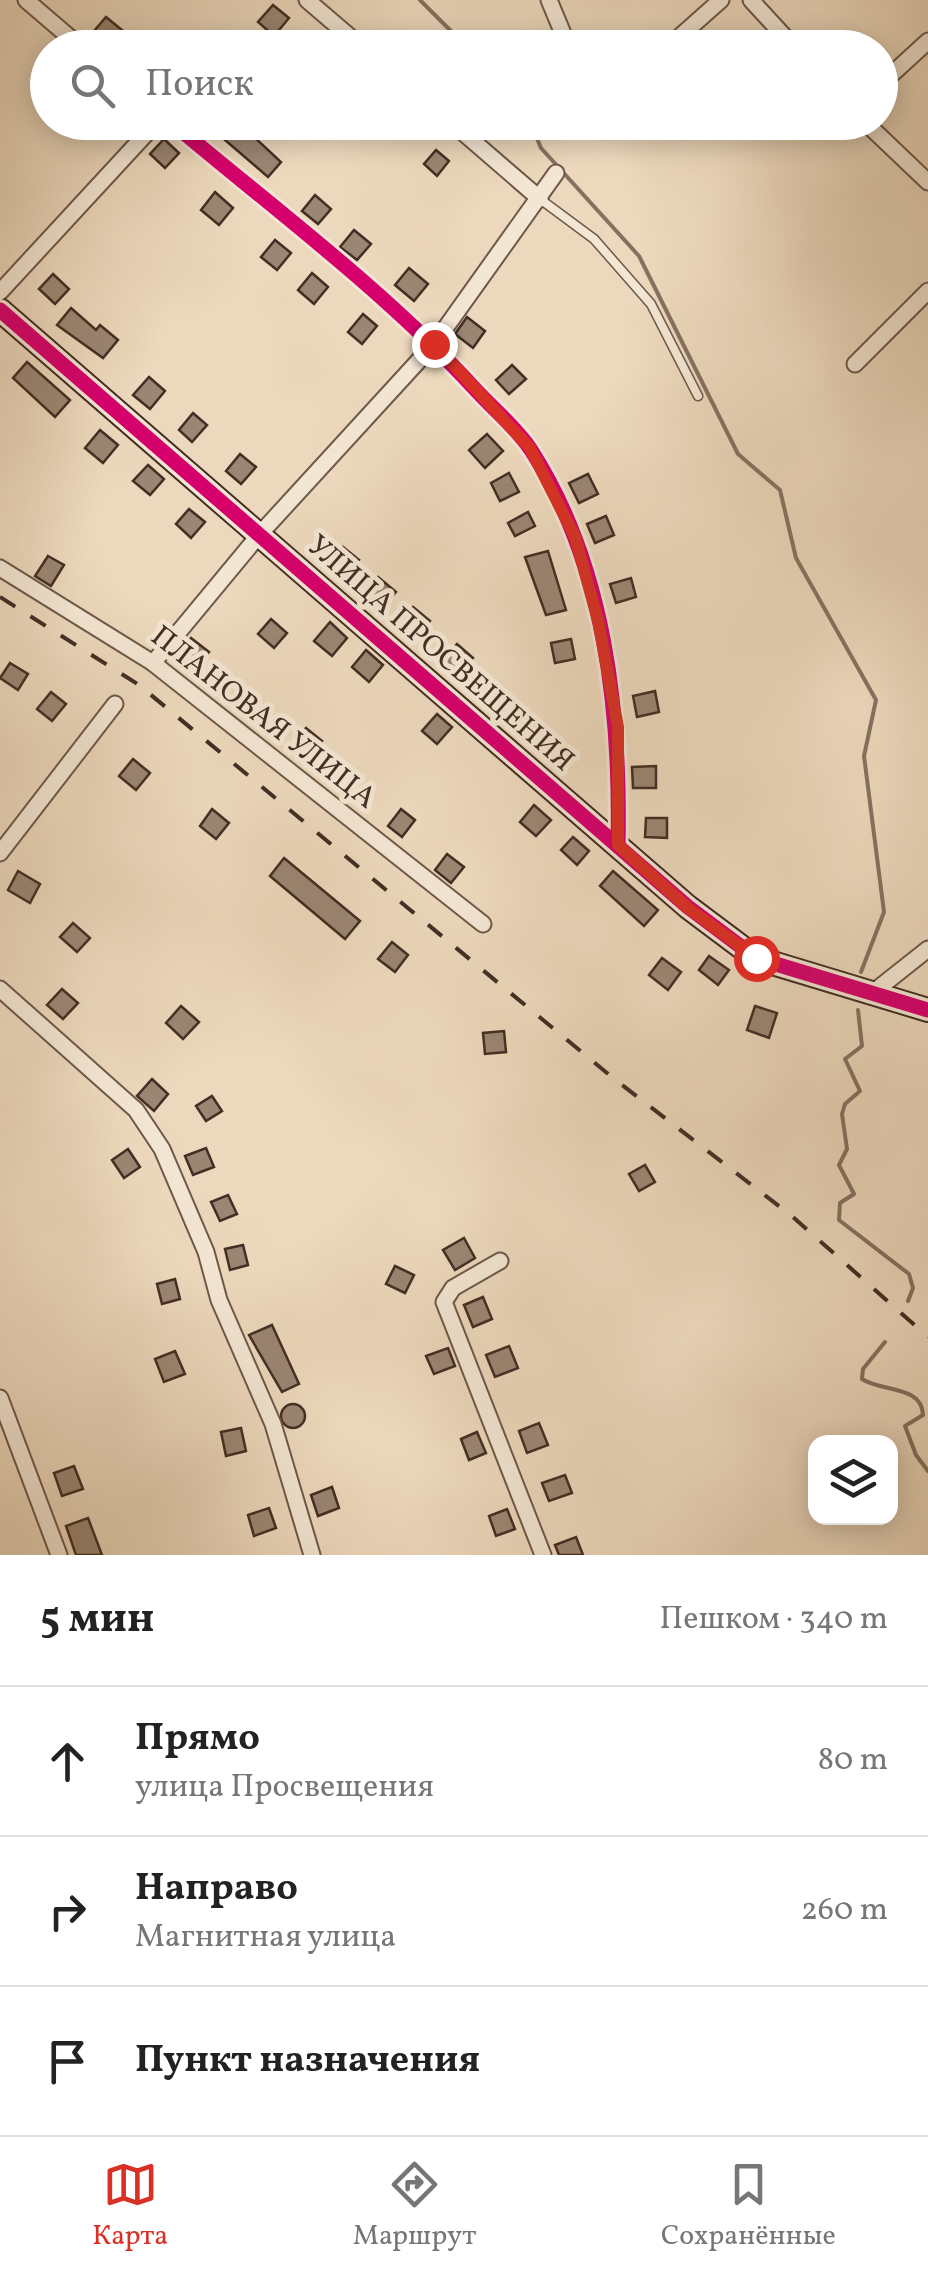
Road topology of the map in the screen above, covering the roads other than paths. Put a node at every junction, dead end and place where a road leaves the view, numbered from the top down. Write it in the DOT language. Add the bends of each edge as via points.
graph roads {
  1 [pos="26,0"];
  2 [pos="307,0"];
  3 [pos="549,0"];
  4 [pos="721,0"];
  5 [pos="751,0"];
  6 [pos="61,30"];
  7 [pos="341,30"];
  8 [pos="562,30"];
  9 [pos="687,30"];
  10 [pos="778,30"];
  11 [pos="928,41"];
  12 [pos="898,68"];
  13 [pos="140,140"];
  14 [pos="192,140"];
  15 [pos="472,140"];
  16 [pos="885,140"];
  17 [pos="556,172"];
  18 [pos="928,182"];
  19 [pos="540,199"];
  20 [pos="928,291"];
  21 [pos="0,292"];
  22 [pos="0,310"];
  23 [pos="434,344"];
  24 [pos="855,364"];
  25 [pos="698,396"];
  26 [pos="259,534"];
  27 [pos="0,568"];
  28 [pos="152,663"];
  29 [pos="115,704"];
  30 [pos="618,845"];
  31 [pos="0,852"];
  32 [pos="483,924"];
  33 [pos="928,949"];
  34 [pos="880,987"];
  35 [pos="0,989"];
  36 [pos="928,1010"];
  37 [pos="500,1261"];
  38 [pos="0,1398"];
  39 [pos="59,1555"];
  40 [pos="312,1555"];
  41 [pos="543,1555"];
  1 -- 6 [label="street"];
  2 -- 7 [label="street"];
  3 -- 8 [label="street"];
  4 -- 9 [label="street"];
  5 -- 10 [label="street"];
  11 -- 12 [label="street"];
  13 -- 21 [label="street"];
  14 -- 23 [label="street"];
  15 -- 19 [label="street"];
  16 -- 18 [label="street"];
  17 -- 19 [label="street"];
  19 -- 23 [label="street"];
  19 -- 25 [label="lane" via="594,239 652,304"];
  20 -- 24 [label="street"];
  22 -- 26 [label="street, УЛИЦА ПРОСВЕЩЕНИЯ"];
  23 -- 26 [label="street"];
  23 -- 30 [label="street" via="530,448 575,537 618,727"];
  26 -- 28 [label="street"];
  26 -- 30 [label="street, УЛИЦА ПРОСВЕЩЕНИЯ"];
  27 -- 28 [label="street, ПЛАНОВАЯ УЛИЦА"];
  28 -- 32 [label="street, ПЛАНОВАЯ УЛИЦА"];
  29 -- 31 [label="street"];
  30 -- 36 [label="street, УЛИЦА ПРОСВЕЩЕНИЯ" via="756,958"];
  33 -- 34 [label="street"];
  35 -- 40 [label="street" via="136,1110 162,1149 272,1424"];
  37 -- 41 [label="street" via="453,1288 444,1302"];
  38 -- 39 [label="street"];
}
